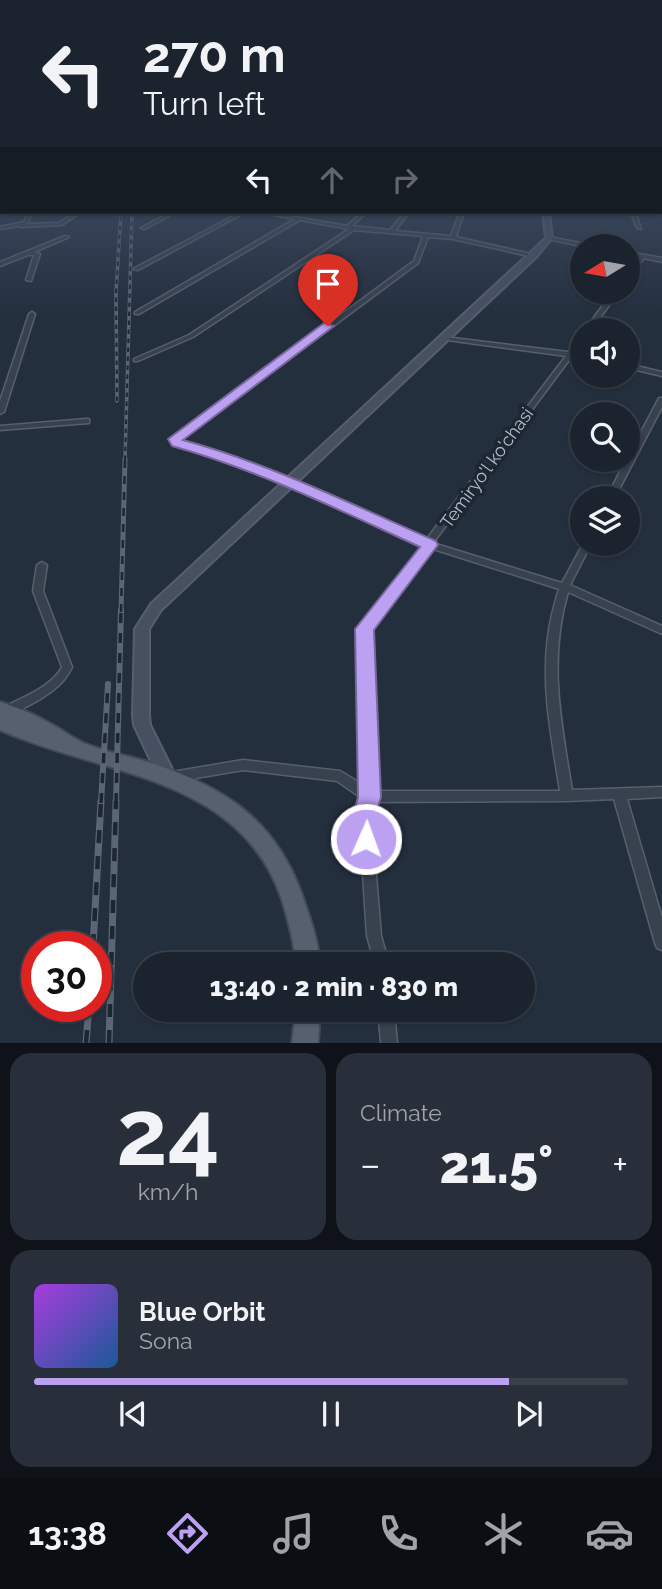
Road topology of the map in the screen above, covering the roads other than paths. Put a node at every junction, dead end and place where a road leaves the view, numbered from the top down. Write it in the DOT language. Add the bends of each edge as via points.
graph roads {
  1 [pos="28,218"];
  2 [pos="70,218"];
  3 [pos="163,218"];
  4 [pos="233,218"];
  5 [pos="292,218"];
  6 [pos="360,218"];
  7 [pos="402,218"];
  8 [pos="460,218"];
  9 [pos="547,218"];
  10 [pos="635,218"];
  11 [pos="300,219"];
  12 [pos="21,226"];
  13 [pos="0,228"];
  14 [pos="143,228"];
  15 [pos="351,228"];
  16 [pos="639,228"];
  17 [pos="391,232"];
  18 [pos="426,236"];
  19 [pos="66,237"];
  20 [pos="453,237"];
  21 [pos="549,238"];
  22 [pos="570,242"];
  23 [pos="26,253"];
  24 [pos="533,255"];
  25 [pos="640,255"];
  26 [pos="643,255"];
  27 [pos="640,259"];
  28 [pos="662,260"];
  29 [pos="0,264"];
  30 [pos="136,269"];
  31 [pos="29,279"];
  32 [pos="137,313"];
  33 [pos="32,314"];
  34 [pos="447,338"];
  35 [pos="570,354"];
  36 [pos="570,355"];
  37 [pos="136,360"];
  38 [pos="640,369"];
  39 [pos="662,374"];
  40 [pos="662,400"];
  41 [pos="0,412"];
  42 [pos="86,421"];
  43 [pos="0,428"];
  44 [pos="288,482"];
  45 [pos="617,486"];
  46 [pos="430,545"];
  47 [pos="581,556"];
  48 [pos="42,565"];
  49 [pos="565,587"];
  50 [pos="662,630"];
  51 [pos="2,714"];
  52 [pos="167,778"];
  53 [pos="662,792"];
  54 [pos="619,794"];
  55 [pos="567,796"];
  56 [pos="369,797"];
  57 [pos="662,943"];
  58 [pos="306,952"];
  59 [pos="379,952"];
  60 [pos="307,1022"];
  61 [pos="387,1022"];
  62 [pos="305,1043"];
  63 [pos="389,1043"];
  1 -- 12 [label="street"];
  2 -- 12 [label="street" via="60,224"];
  3 -- 14 [label="street"];
  4 -- 30 [label="street"];
  5 -- 11 [label="street"];
  6 -- 15 [label="street"];
  7 -- 17 [label="street"];
  8 -- 20 [label="street"];
  9 -- 21 [label="street"];
  10 -- 16 [label="street"];
  11 -- 15 [label="street"];
  11 -- 32 [label="street"];
  12 -- 13 [label="street"];
  15 -- 17 [label="street"];
  15 -- 37 [label="street" via="191,336"];
  17 -- 18 [label="street"];
  18 -- 20 [label="street"];
  18 -- 44 [label="street" via="416,262 175,439"];
  19 -- 23 [label="street"];
  20 -- 24 [label="street"];
  21 -- 22 [label="street"];
  21 -- 24 [label="street"];
  23 -- 29 [label="street"];
  23 -- 31 [label="street" via="37,254"];
  24 -- 34 [label="street"];
  25 -- 26 [label="street"];
  26 -- 27 [label="street"];
  26 -- 28 [label="street"];
  33 -- 41 [label="street"];
  34 -- 35 [label="street"];
  34 -- 44 [label="street"];
  36 -- 46 [label="street, Temiryo'l ko'chasi"];
  38 -- 39 [label="street"];
  40 -- 45 [label="street"];
  42 -- 43 [label="street"];
  44 -- 46 [label="street"];
  44 -- 52 [label="street" via="156,607 142,629 142,725"];
  46 -- 49 [label="street"];
  46 -- 56 [label="street, Temiryo'l ko'chasi" via="364,629"];
  47 -- 49 [label="street"];
  48 -- 51 [label="street" via="38,591 66,673"];
  49 -- 50 [label="street"];
  49 -- 55 [label="street" via="555,621 551,688"];
  51 -- 52 [label="main road" via="32,736"];
  52 -- 56 [label="street" via="243,765 340,776"];
  52 -- 58 [label="main road" via="203,791 241,816 270,849 289,883"];
  53 -- 54 [label="street"];
  54 -- 55 [label="street"];
  54 -- 57 [label="street"];
  55 -- 56 [label="street"];
  56 -- 59 [label="street, Temiryo'l ko'chasi" via="365,814"];
  60 -- 62 [label="main road"];
  61 -- 63 [label="street"];
}
